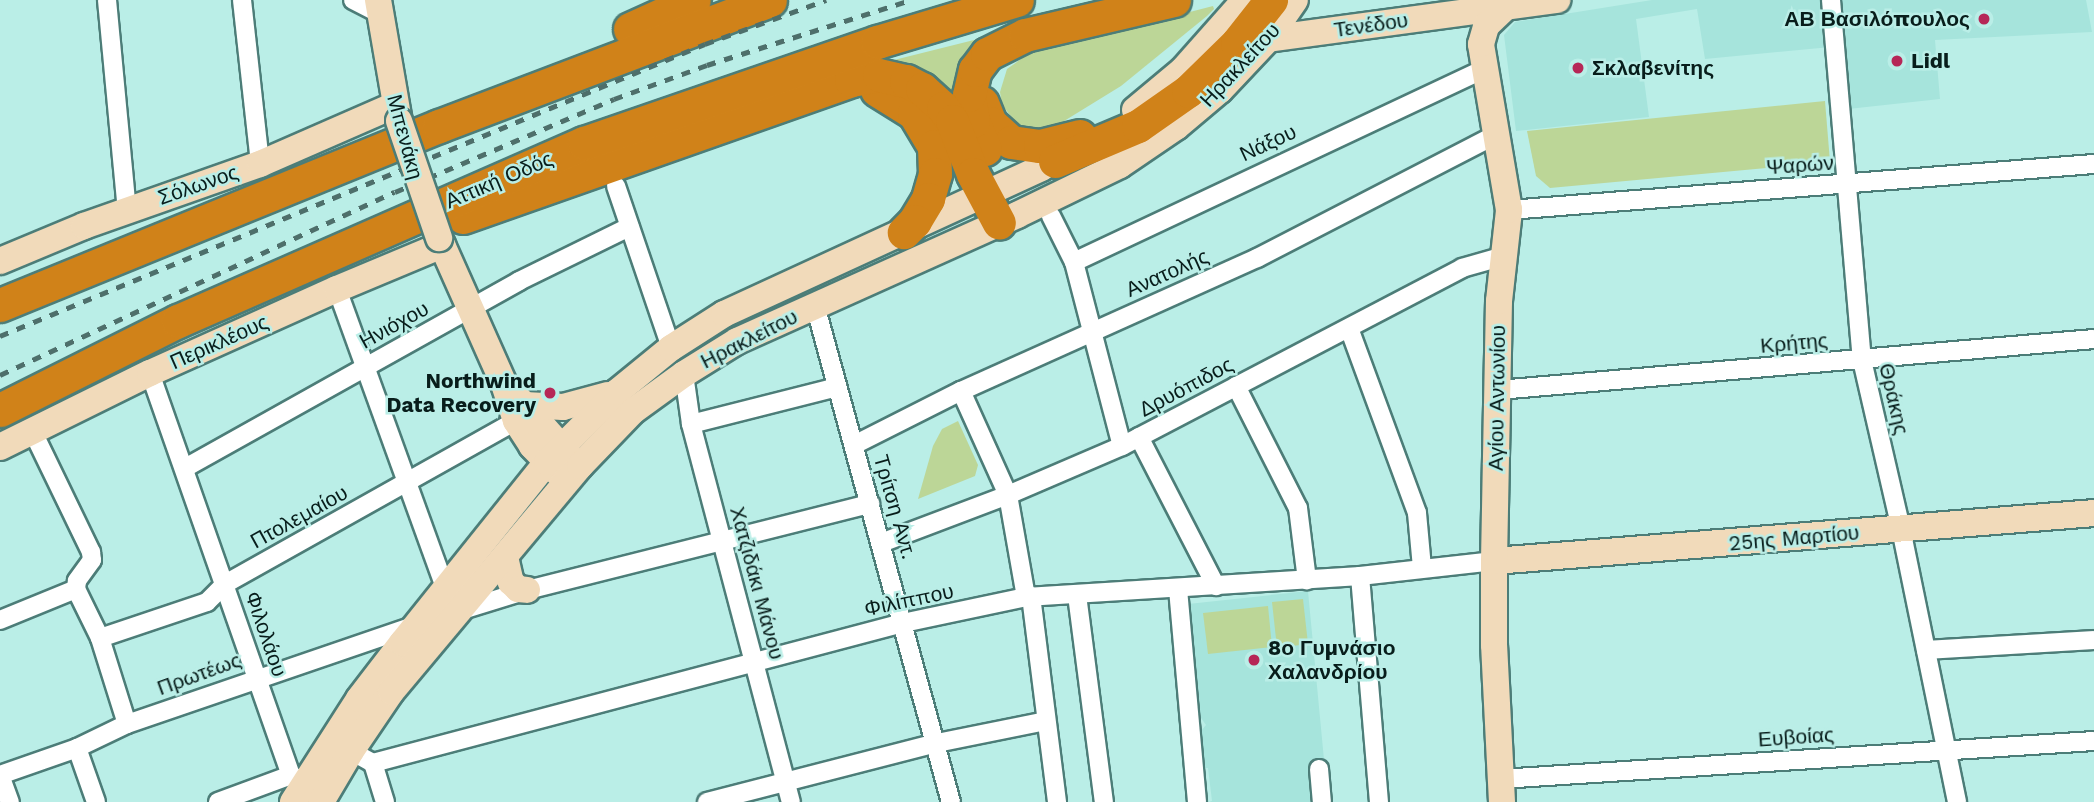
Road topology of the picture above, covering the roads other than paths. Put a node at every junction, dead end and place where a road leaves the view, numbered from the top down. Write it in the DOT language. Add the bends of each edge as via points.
graph roads {
  1 [pos="107,0"];
  2 [pos="242,0"];
  3 [pos="353,0"];
  4 [pos="694,0"];
  5 [pos="770,0"];
  6 [pos="1017,0"];
  7 [pos="1174,0"];
  8 [pos="1557,0"];
  9 [pos="1831,0"];
  10 [pos="1285,4"];
  11 [pos="379,7"];
  12 [pos="1506,7"];
  13 [pos="1246,24"];
  14 [pos="1006,42"];
  15 [pos="1484,69"];
  16 [pos="837,85"];
  17 [pos="397,113"];
  18 [pos="1115,124"];
  19 [pos="1495,135"];
  20 [pos="1055,161"];
  21 [pos="260,164"];
  22 [pos="2094,164"];
  23 [pos="317,175"];
  24 [pos="1846,184"];
  25 [pos="616,186"];
  26 [pos="1000,205"];
  27 [pos="127,210"];
  28 [pos="1509,210"];
  29 [pos="1051,216"];
  30 [pos="629,227"];
  31 [pos="904,232"];
  32 [pos="440,242"];
  33 [pos="1504,256"];
  34 [pos="0,261"];
  35 [pos="309,261"];
  36 [pos="1074,262"];
  37 [pos="337,289"];
  38 [pos="0,305"];
  39 [pos="815,305"];
  40 [pos="470,308"];
  41 [pos="1349,328"];
  42 [pos="1091,332"];
  43 [pos="2094,339"];
  44 [pos="671,348"];
  45 [pos="1861,360"];
  46 [pos="366,367"];
  47 [pos="150,373"];
  48 [pos="684,374"];
  49 [pos="1236,386"];
  50 [pos="837,387"];
  51 [pos="1498,390"];
  52 [pos="961,391"];
  53 [pos="617,392"];
  54 [pos="0,410"];
  55 [pos="521,413"];
  56 [pos="691,424"];
  57 [pos="32,430"];
  58 [pos="1139,437"];
  59 [pos="854,445"];
  60 [pos="1122,446"];
  61 [pos="0,447"];
  62 [pos="553,454"];
  63 [pos="185,468"];
  64 [pos="574,473"];
  65 [pos="407,482"];
  66 [pos="1008,495"];
  67 [pos="870,504"];
  68 [pos="2094,513"];
  69 [pos="1901,529"];
  70 [pos="722,542"];
  71 [pos="881,543"];
  72 [pos="505,557"];
  73 [pos="1494,562"];
  74 [pos="1422,568"];
  75 [pos="1360,576"];
  76 [pos="1307,580"];
  77 [pos="225,584"];
  78 [pos="1216,586"];
  79 [pos="445,588"];
  80 [pos="76,589"];
  81 [pos="1178,589"];
  82 [pos="527,590"];
  83 [pos="1077,595"];
  84 [pos="1028,597"];
  85 [pos="459,611"];
  86 [pos="0,620"];
  87 [pos="903,623"];
  88 [pos="416,625"];
  89 [pos="100,638"];
  90 [pos="370,639"];
  91 [pos="2094,640"];
  92 [pos="1926,650"];
  93 [pos="754,661"];
  94 [pos="381,669"];
  95 [pos="256,678"];
  96 [pos="1046,721"];
  97 [pos="127,724"];
  98 [pos="2094,741"];
  99 [pos="937,743"];
  100 [pos="76,747"];
  101 [pos="1947,751"];
  102 [pos="362,757"];
  103 [pos="1319,769"];
  104 [pos="0,775"];
  105 [pos="786,782"];
  106 [pos="1501,790"];
  107 [pos="302,791"];
  108 [pos="10,802"];
  109 [pos="96,802"];
  110 [pos="218,802"];
  111 [pos="385,802"];
  112 [pos="707,802"];
  113 [pos="791,802"];
  114 [pos="951,802"];
  115 [pos="1057,802"];
  116 [pos="1104,802"];
  117 [pos="1197,802"];
  118 [pos="1322,802"];
  119 [pos="1379,802"];
  120 [pos="1956,802"];
  1 -- 27 [label="street"];
  2 -- 21 [label="street"];
  3 -- 11 [label="street"];
  4 -- 23 [label="highway" via="419,119"];
  5 -- 23 [label="highway"];
  6 -- 35 [label="highway, Αττική Οδός" via="584,143"];
  7 -- 14 [label="highway"];
  8 -- 12 [label="street, Τενέδου"];
  9 -- 24 [label="street, Θράκης"];
  10 -- 13 [label="highway"];
  11 -- 17 [label="street, Μπενάκη"];
  12 -- 13 [label="street, Τενέδου"];
  12 -- 15 [label="street, Αγίου Αντωνίου" via="1489,21 1481,38"];
  13 -- 18 [label="street, Ηρακλείτου"];
  13 -- 20 [label="highway" via="1212,69 1158,113 1118,136"];
  13 -- 26 [label="street, Ηρακλείτου" via="1220,90 1152,145 1091,180"];
  14 -- 18 [label="highway" via="989,62 981,91 990,123 1010,142 1049,145"];
  14 -- 26 [label="highway" via="980,62 970,95 973,121"];
  15 -- 19 [label="street, Αγίου Αντωνίου"];
  15 -- 36 [label="street, Νάξου"];
  16 -- 26 [label="highway" via="879,75 922,89 952,121"];
  16 -- 31 [label="highway" via="862,86 895,99 914,113 930,135 936,164 933,185 922,212"];
  16 -- 35 [label="highway" via="399,239"];
  17 -- 21 [label="street, Σόλωνος"];
  17 -- 32 [label="street, Μπενάκη, bridge"];
  18 -- 20 [label="street, Ηρακλείτου"];
  19 -- 28 [label="street, Αγίου Αντωνίου"];
  19 -- 42 [label="street, Ανατολής" via="1287,243"];
  20 -- 26 [label="street, Ηρακλείτου"];
  21 -- 27 [label="street, Σόλωνος"];
  22 -- 24 [label="street, Ψαρών"];
  23 -- 38 [label="highway"];
  24 -- 28 [label="street, Ψαρών"];
  24 -- 45 [label="street, Θράκης"];
  25 -- 30 [label="street"];
  26 -- 31 [label="street, Ηρακλείτου"];
  26 -- 39 [label="street, Ηρακλείτου"];
  27 -- 34 [label="street, Σόλωνος"];
  28 -- 33 [label="street, Αγίου Αντωνίου"];
  29 -- 36 [label="street"];
  30 -- 40 [label="street, Ηνιόχου"];
  30 -- 44 [label="street"];
  31 -- 44 [label="street, Ηρακλείτου" via="724,314"];
  32 -- 37 [label="street, Περικλέους"];
  32 -- 40 [label="street, Μπενάκη"];
  33 -- 41 [label="street, Δρυόπιδος" via="1462,268"];
  33 -- 51 [label="street, Αγίου Αντωνίου"];
  35 -- 54 [label="highway, Αττική Οδός"];
  36 -- 42 [label="street"];
  37 -- 46 [label="street"];
  37 -- 47 [label="street, Περικλέους"];
  39 -- 48 [label="street, Ηρακλείτου" via="737,341"];
  39 -- 50 [label="street, Τρίτση Αντ."];
  40 -- 46 [label="street, Ηνιόχου"];
  40 -- 55 [label="street, Μπενάκη"];
  41 -- 49 [label="street, Δρυόπιδος"];
  41 -- 74 [label="street" via="1417,513"];
  42 -- 52 [label="street, Ανατολής"];
  42 -- 60 [label="street"];
  43 -- 45 [label="street, Κρήτης"];
  44 -- 53 [label="street, Ηρακλείτου"];
  45 -- 51 [label="street, Κρήτης"];
  45 -- 69 [label="street, Θράκης"];
  46 -- 63 [label="street, Ηνιόχου"];
  46 -- 65 [label="street"];
  47 -- 57 [label="street, Περικλέους"];
  47 -- 63 [label="street, Φιλολάου"];
  48 -- 56 [label="street, Χατζιδάκι Μάνου"];
  48 -- 64 [label="street, Ηρακλείτου" via="633,411"];
  49 -- 58 [label="street, Δρυόπιδος"];
  49 -- 76 [label="street" via="1298,508"];
  50 -- 56 [label="street"];
  50 -- 59 [label="street, Τρίτση Αντ."];
  51 -- 73 [label="street, Αγίου Αντωνίου"];
  52 -- 59 [label="street, Ανατολής"];
  52 -- 66 [label="street"];
  53 -- 55 [label="street"];
  53 -- 62 [label="street, Ηρακλείτου"];
  55 -- 62 [label="street, Μπενάκη"];
  55 -- 65 [label="street, Πτολεμαίου"];
  56 -- 70 [label="street, Χατζιδάκι Μάνου"];
  57 -- 61 [label="street, Περικλέους"];
  57 -- 80 [label="street" via="91,552 92,560"];
  58 -- 60 [label="street, Δρυόπιδος"];
  58 -- 78 [label="street"];
  59 -- 67 [label="street, Τρίτση Αντ."];
  60 -- 66 [label="street, Δρυόπιδος"];
  62 -- 64 [label="street, Μπενάκη"];
  62 -- 79 [label="street, Ηρακλείτου"];
  63 -- 77 [label="street, Φιλολάου"];
  64 -- 72 [label="street, Ηρακλείτου"];
  65 -- 77 [label="street, Πτολεμαίου"];
  65 -- 79 [label="street"];
  66 -- 71 [label="street, Δρυόπιδος"];
  66 -- 84 [label="street"];
  67 -- 70 [label="street"];
  67 -- 71 [label="street, Τρίτση Αντ."];
  68 -- 69 [label="street, 25ης Μαρτίου"];
  69 -- 73 [label="street, 25ης Μαρτίου"];
  69 -- 92 [label="street, Θράκης"];
  70 -- 82 [label="street"];
  70 -- 93 [label="street, Χατζιδάκι Μάνου"];
  71 -- 87 [label="street, Τρίτση Αντ."];
  72 -- 82 [label="street" via="512,582"];
  72 -- 85 [label="street, Ηρακλείτου"];
  73 -- 74 [label="street, Φιλίππου"];
  73 -- 106 [label="street, Αγίου Αντωνίου"];
  74 -- 75 [label="street, Φιλίππου"];
  75 -- 76 [label="street, Φιλίππου"];
  75 -- 119 [label="street"];
  76 -- 78 [label="street, Φιλίππου"];
  77 -- 89 [label="street, Πτολεμαίου" via="199,605"];
  77 -- 95 [label="street, Φιλολάου"];
  78 -- 81 [label="street, Φιλίππου"];
  79 -- 88 [label="street, Ηρακλείτου"];
  80 -- 86 [label="street"];
  80 -- 89 [label="street"];
  81 -- 83 [label="street, Φιλίππου"];
  81 -- 117 [label="street"];
  82 -- 85 [label="street"];
  83 -- 84 [label="street, Φιλίππου"];
  83 -- 116 [label="street"];
  84 -- 87 [label="street, Φιλίππου"];
  84 -- 96 [label="street"];
  85 -- 102 [label="street, Ηρακλείτου" via="391,692"];
  87 -- 93 [label="street, Φιλίππου"];
  87 -- 99 [label="street, Τρίτση Αντ."];
  88 -- 90 [label="street, Πρωτέως"];
  88 -- 94 [label="street, Ηρακλείτου"];
  89 -- 97 [label="street"];
  90 -- 94 [label="street"];
  90 -- 95 [label="street, Πρωτέως"];
  91 -- 92 [label="street"];
  92 -- 101 [label="street, Θράκης"];
  93 -- 102 [label="street, Φιλίππου"];
  93 -- 105 [label="street, Χατζιδάκι Μάνου"];
  94 -- 107 [label="street, Ηρακλείτου"];
  95 -- 97 [label="street, Πρωτέως"];
  95 -- 107 [label="street, Φιλολάου"];
  96 -- 99 [label="street"];
  96 -- 115 [label="street"];
  97 -- 100 [label="street, Πρωτέως"];
  98 -- 101 [label="street, Ευβοίας"];
  99 -- 105 [label="street"];
  99 -- 114 [label="street, Τρίτση Αντ."];
  100 -- 104 [label="street, Πρωτέως"];
  100 -- 109 [label="street"];
  101 -- 106 [label="street, Ευβοίας"];
  101 -- 120 [label="street, Θράκης"];
  102 -- 107 [label="street, Ηρακλείτου"];
  102 -- 111 [label="street"];
  103 -- 118 [label="street"];
  104 -- 108 [label="street"];
  105 -- 112 [label="street"];
  105 -- 113 [label="street, Χατζιδάκι Μάνου"];
  107 -- 110 [label="street"];
}
